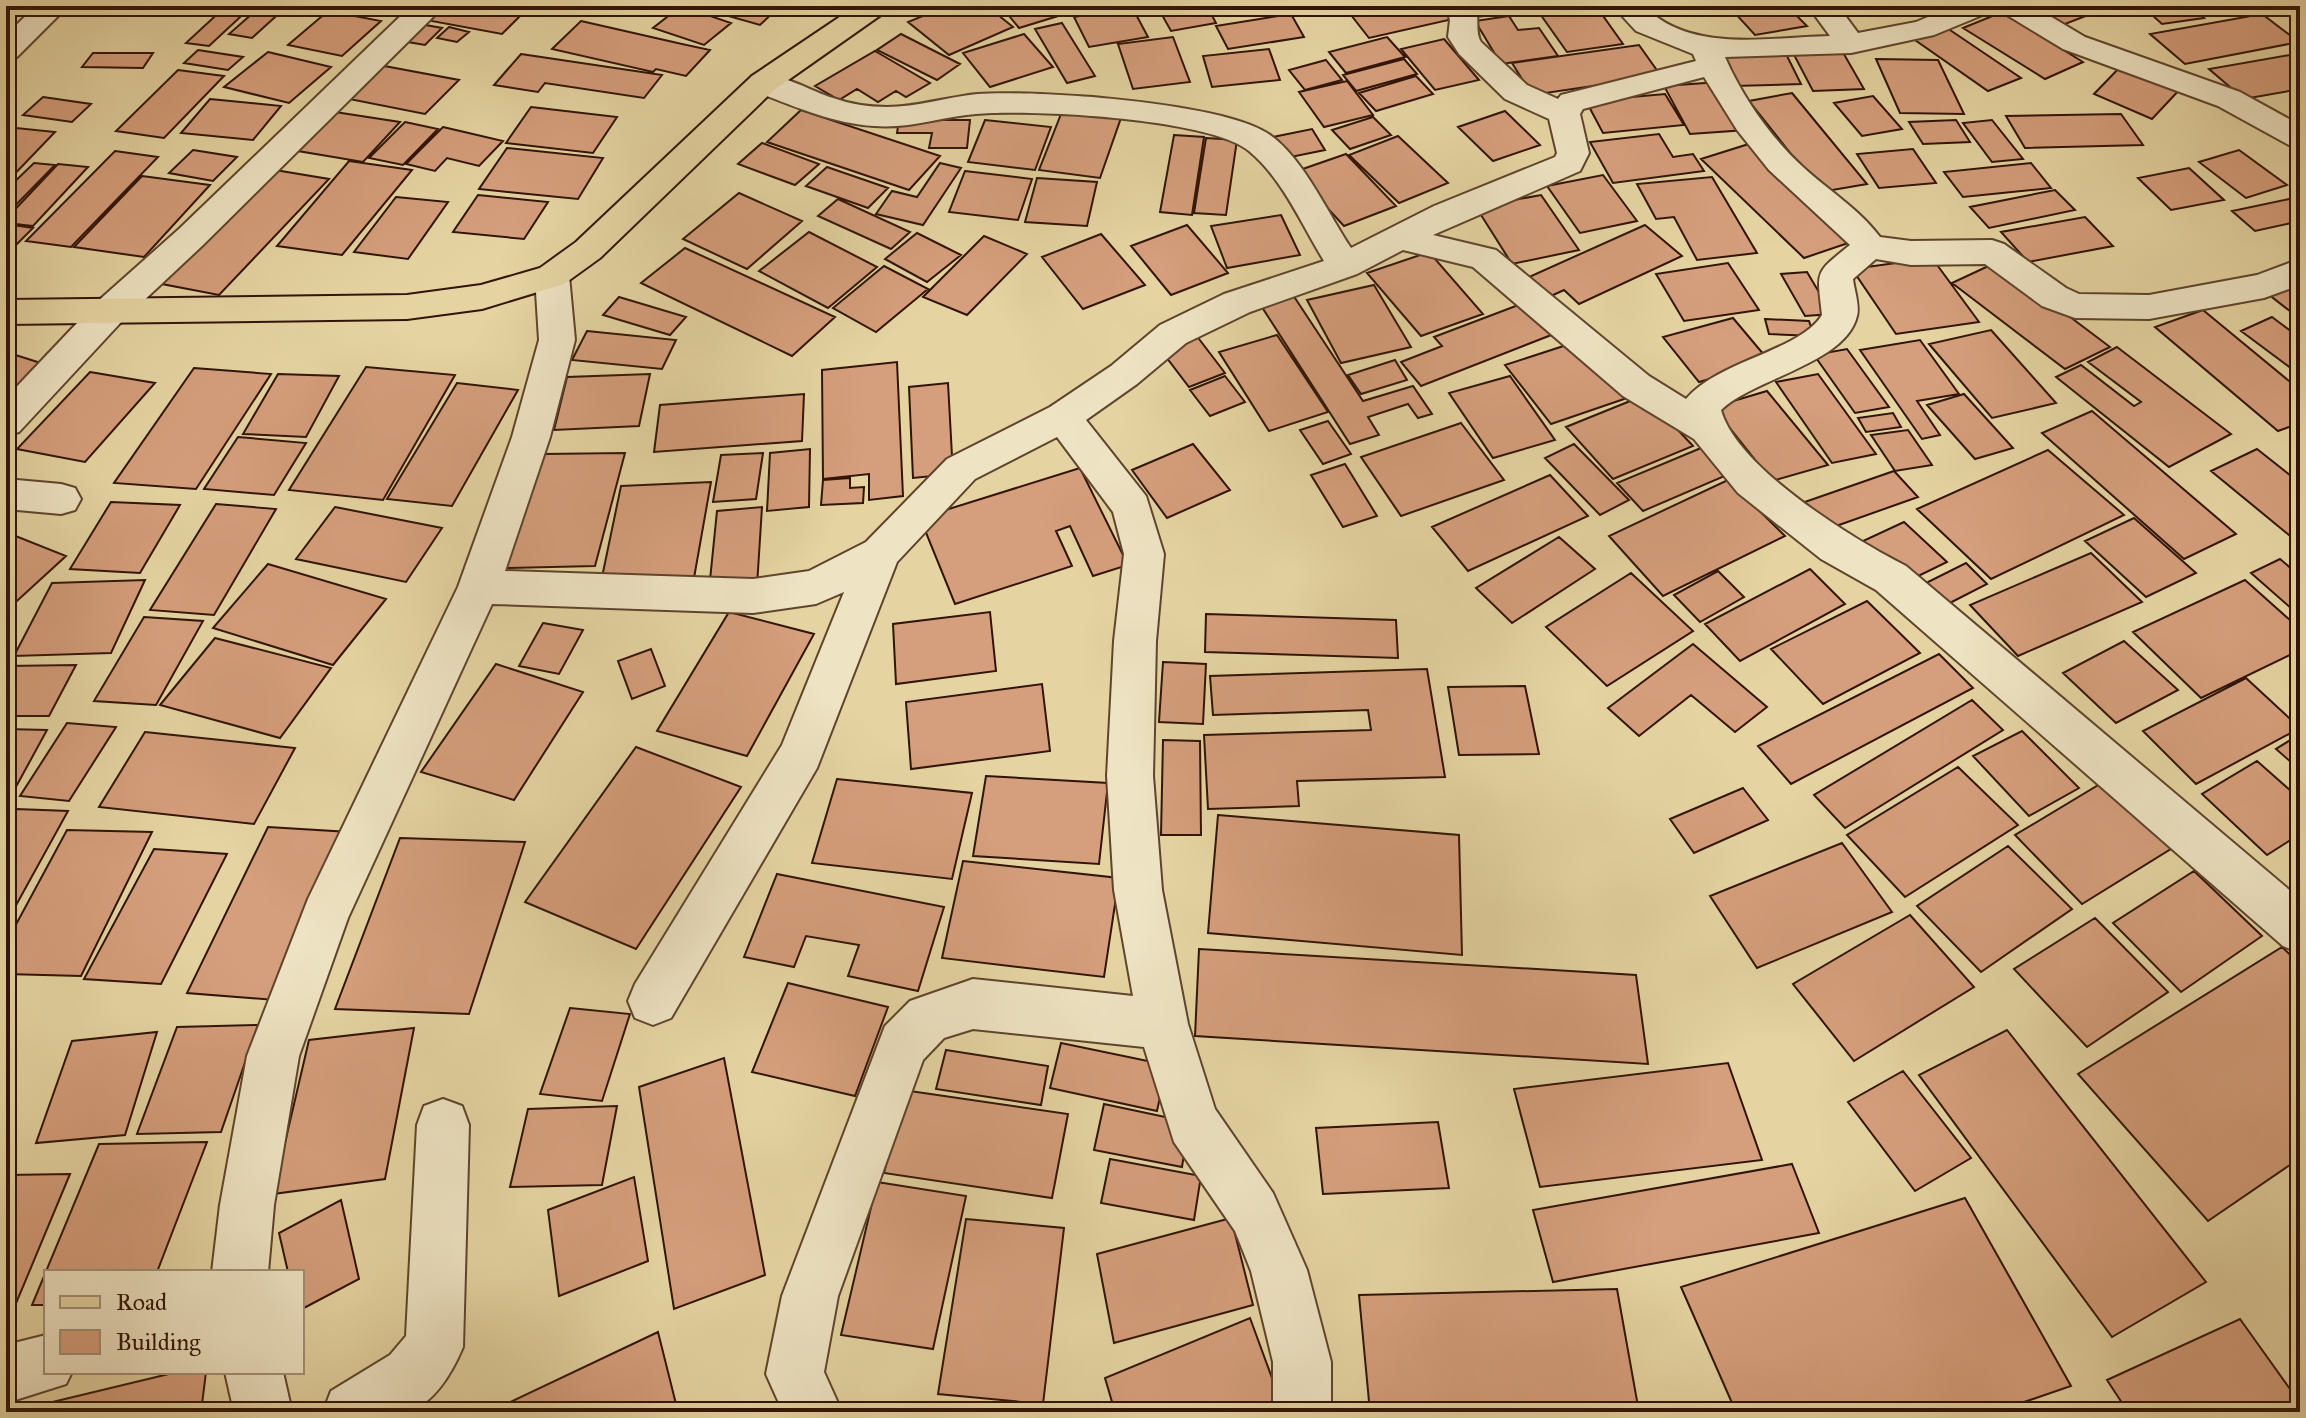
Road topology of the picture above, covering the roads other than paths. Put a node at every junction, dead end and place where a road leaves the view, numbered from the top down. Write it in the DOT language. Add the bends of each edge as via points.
graph roads {
  1 [pos="53,6"];
  2 [pos="429,6"];
  3 [pos="875,6"];
  4 [pos="1461,6"];
  5 [pos="1628,6"];
  6 [pos="1823,6"];
  7 [pos="1980,6"];
  8 [pos="2012,6"];
  9 [pos="1851,44"];
  10 [pos="6,51"];
  11 [pos="1710,57"];
  12 [pos="763,83"];
  13 [pos="1564,114"];
  14 [pos="2300,138"];
  15 [pos="1400,238"];
  16 [pos="1869,247"];
  17 [pos="1345,266"];
  18 [pos="2300,271"];
  19 [pos="552,276"];
  20 [pos="110,311"];
  21 [pos="6,312"];
  22 [pos="1063,417"];
  23 [pos="6,422"];
  24 [pos="1707,429"];
  25 [pos="6,494"];
  26 [pos="61,499"];
  27 [pos="880,553"];
  28 [pos="479,587"];
  29 [pos="2300,930"];
  30 [pos="653,1001"];
  31 [pos="1163,1024"];
  32 [pos="443,1125"];
  33 [pos="240,1270"];
  34 [pos="44,1364"];
  35 [pos="6,1374"];
  36 [pos="254,1374"];
  37 [pos="263,1412"];
  38 [pos="352,1412"];
  39 [pos="813,1412"];
  40 [pos="1302,1412"];
  1 -- 10 [label="street"];
  2 -- 20 [label="street"];
  3 -- 12 [label="main road"];
  4 -- 13 [label="street" via="1463,37 1470,48 1516,92"];
  5 -- 11 [label="street" via="1646,25"];
  6 -- 9 [label="street"];
  7 -- 9 [label="street" via="1924,29"];
  8 -- 14 [label="street" via="2074,43 2229,99"];
  9 -- 11 [label="street"];
  11 -- 13 [label="street" via="1591,94 1572,102"];
  11 -- 16 [label="street" via="1728,93 1780,163 1855,226"];
  12 -- 17 [label="street" via="842,112 884,117 978,104 1069,104 1230,127 1258,141 1279,164"];
  12 -- 19 [label="main road" via="588,250"];
  13 -- 15 [label="street" via="1573,153 1568,164"];
  15 -- 17 [label="street"];
  15 -- 24 [label="street" via="1484,258 1636,386"];
  16 -- 18 [label="street" via="1911,253 1992,252 2075,306 2149,307 2264,286"];
  16 -- 24 [label="street" via="1835,275 1840,315 1832,329 1817,342 1722,387 1701,406"];
  17 -- 22 [label="street" via="1237,303 1173,334"];
  19 -- 20 [label="main road" via="482,297 407,307"];
  19 -- 28 [label="street" via="557,340 531,437"];
  20 -- 21 [label="main road"];
  20 -- 23 [label="street"];
  22 -- 27 [label="street" via="961,469"];
  22 -- 31 [label="street" via="1132,507 1144,554 1130,776 1138,890"];
  24 -- 29 [label="street" via="1752,482 1835,548 1911,594"];
  25 -- 26 [label="street"];
  27 -- 28 [label="street" via="816,587 753,596"];
  27 -- 30 [label="street" via="801,754"];
  28 -- 33 [label="street" via="325,915 273,1056"];
  31 -- 39 [label="street" via="973,1004 928,1019 903,1044 810,1296 795,1374"];
  31 -- 40 [label="street" via="1193,1123 1254,1212 1279,1270 1302,1362"];
  32 -- 38 [label="street" via="434,1347 411,1376"];
  34 -- 35 [label="street"];
  36 -- 37 [label="street"];
}
